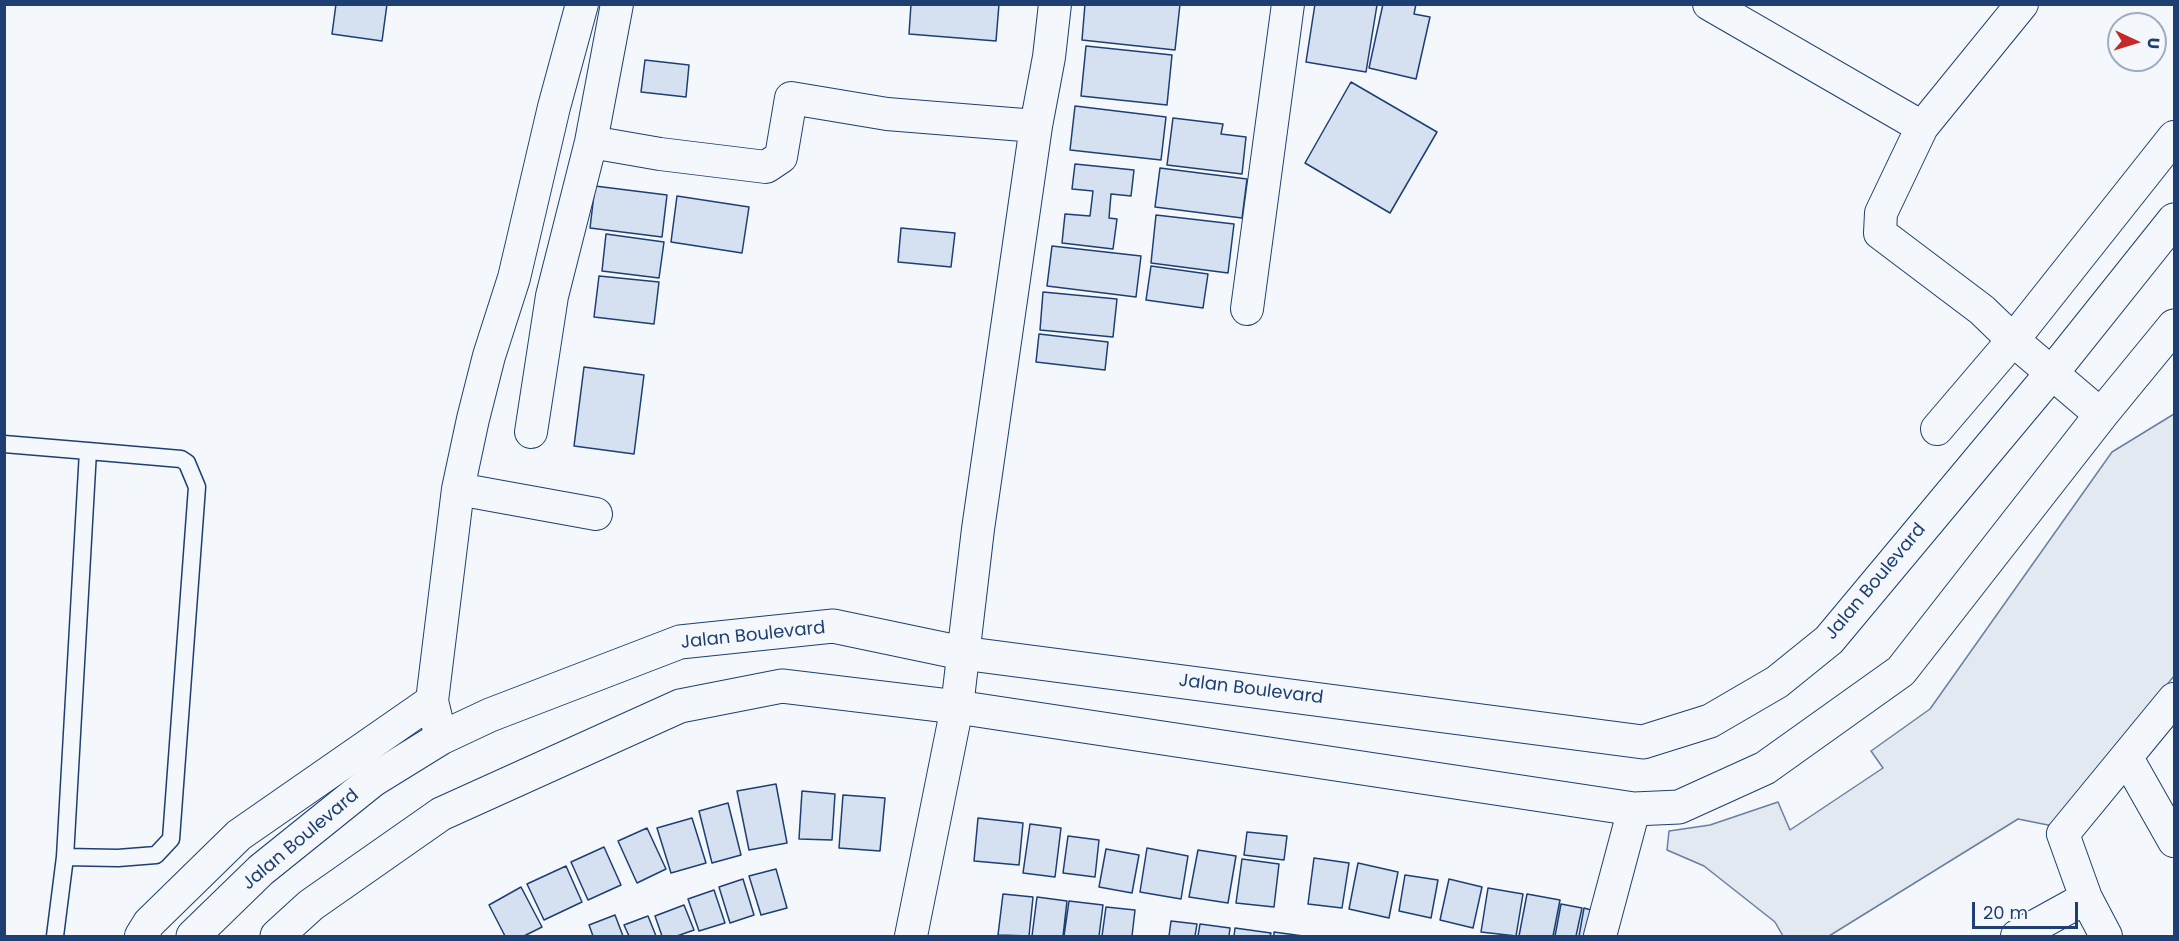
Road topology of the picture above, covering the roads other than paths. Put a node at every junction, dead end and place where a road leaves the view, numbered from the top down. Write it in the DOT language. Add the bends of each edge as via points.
graph roads {
  1 [pos="582,4"];
  2 [pos="617,4"];
  3 [pos="1055,4"];
  4 [pos="1288,4"];
  5 [pos="1709,4"];
  6 [pos="2022,4"];
  7 [pos="1036,126"];
  8 [pos="1922,127"];
  9 [pos="2175,137"];
  10 [pos="591,142"];
  11 [pos="2175,220"];
  12 [pos="1247,309"];
  13 [pos="2170,338"];
  14 [pos="2013,340"];
  15 [pos="2051,374"];
  16 [pos="2101,415"];
  17 [pos="1936,429"];
  18 [pos="531,432"];
  19 [pos="4,444"];
  20 [pos="88,452"];
  21 [pos="458,489"];
  22 [pos="596,514"];
  23 [pos="962,653"];
  24 [pos="2175,699"];
  25 [pos="432,701"];
  26 [pos="957,707"];
  27 [pos="441,738"];
  28 [pos="2127,758"];
  29 [pos="1634,810"];
  30 [pos="2173,836"];
  31 [pos="65,857"];
  32 [pos="2086,898"];
  33 [pos="55,936"];
  34 [pos="141,936"];
  35 [pos="193,936"];
  36 [pos="277,936"];
  37 [pos="911,936"];
  38 [pos="1600,936"];
  39 [pos="2017,936"];
  40 [pos="2106,936"];
  1 -- 21 [label="street"];
  2 -- 10 [label="street"];
  3 -- 7 [label="street"];
  4 -- 12 [label="street"];
  5 -- 8 [label="street"];
  6 -- 8 [label="street"];
  7 -- 10 [label="street" via="887,114 791,98 781,157 766,167"];
  7 -- 23 [label="street"];
  8 -- 14 [label="street" via="1881,213 1880,233 1982,310"];
  9 -- 14 [label="street"];
  10 -- 18 [label="street" via="552,296"];
  11 -- 15 [label="main road, Jalan Boulevard"];
  13 -- 16 [label="main road"];
  14 -- 15 [label="street"];
  14 -- 17 [label="street"];
  15 -- 16 [label="street"];
  15 -- 23 [label="main road, Jalan Boulevard" via="1829,640 1777,682 1710,721 1642,742"];
  16 -- 29 [label="main road" via="1901,670 1765,768 1679,807"];
  19 -- 20 [label="lane"];
  20 -- 31 [label="lane"];
  20 -- 31 [label="lane" via="181,459 188,463 197,487 171,839 156,855"];
  21 -- 22 [label="street"];
  21 -- 25 [label="street"];
  23 -- 26 [label="street"];
  23 -- 27 [label="main road, Jalan Boulevard" via="832,626 680,642 490,715"];
  24 -- 28 [label="street"];
  25 -- 27 [label="street"];
  25 -- 34 [label="street" via="239,835 149,923"];
  26 -- 29 [label="main road"];
  26 -- 36 [label="main road" via="782,686 680,706 441,814 311,905"];
  26 -- 37 [label="street"];
  27 -- 35 [label="main road, Jalan Boulevard" via="373,780 261,870"];
  28 -- 30 [label="street"];
  28 -- 32 [label="street" via="2063,834"];
  29 -- 38 [label="street"];
  31 -- 33 [label="lane"];
  32 -- 39 [label="street"];
  32 -- 40 [label="street"];
}
